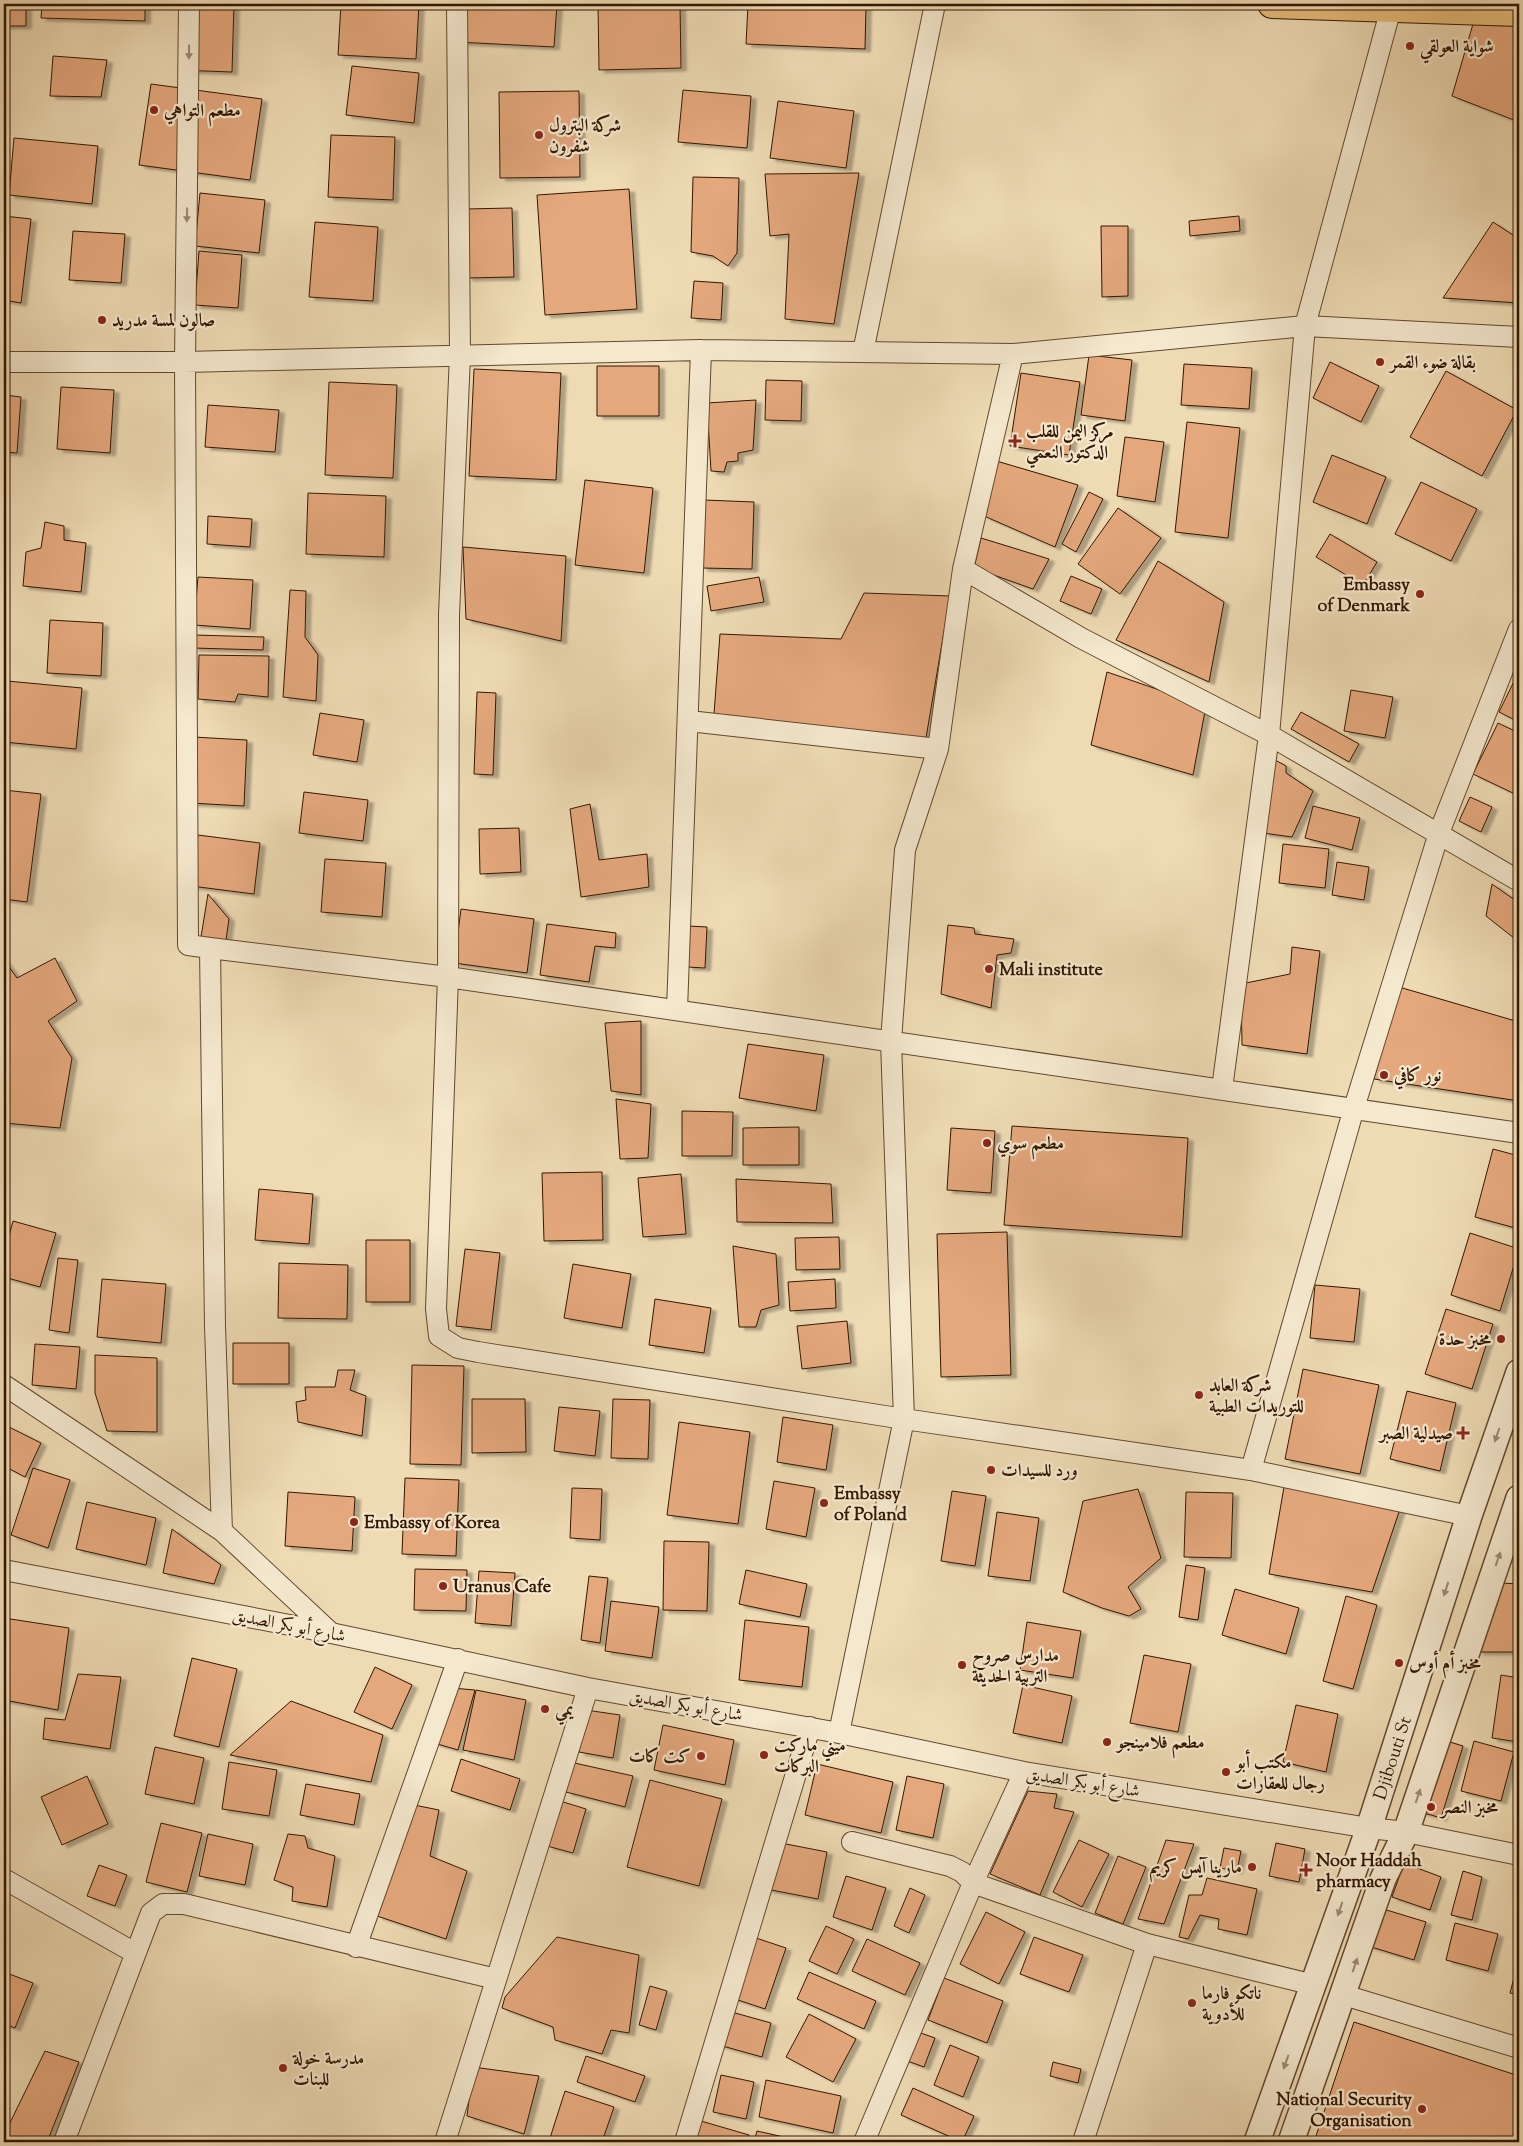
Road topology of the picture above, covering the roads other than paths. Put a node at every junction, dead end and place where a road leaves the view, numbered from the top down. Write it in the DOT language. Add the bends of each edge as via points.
graph roads {
  1 [pos="190,4"];
  2 [pos="458,4"];
  3 [pos="935,4"];
  4 [pos="1272,4"];
  5 [pos="1391,8"];
  6 [pos="1519,12"];
  7 [pos="1305,326"];
  8 [pos="1519,337"];
  9 [pos="701,350"];
  10 [pos="863,352"];
  11 [pos="1013,354"];
  12 [pos="460,355"];
  13 [pos="4,362"];
  14 [pos="185,362"];
  15 [pos="963,569"];
  16 [pos="1519,628"];
  17 [pos="688,721"];
  18 [pos="1269,735"];
  19 [pos="938,749"];
  20 [pos="1439,833"];
  21 [pos="1519,881"];
  22 [pos="210,948"];
  23 [pos="448,977"];
  24 [pos="677,1010"];
  25 [pos="891,1041"];
  26 [pos="1222,1089"];
  27 [pos="1354,1108"];
  28 [pos="1519,1133"];
  29 [pos="1519,1372"];
  30 [pos="4,1386"];
  31 [pos="904,1419"];
  32 [pos="1251,1470"];
  33 [pos="1519,1498"];
  34 [pos="1469,1516"];
  35 [pos="1514,1526"];
  36 [pos="222,1531"];
  37 [pos="4,1570"];
  38 [pos="331,1633"];
  39 [pos="458,1660"];
  40 [pos="588,1688"];
  41 [pos="810,1727"];
  42 [pos="839,1732"];
  43 [pos="1024,1772"];
  44 [pos="1370,1828"];
  45 [pos="1406,1832"];
  46 [pos="852,1842"];
  47 [pos="1519,1855"];
  48 [pos="4,1879"];
  49 [pos="973,1883"];
  50 [pos="1147,1944"];
  51 [pos="356,1947"];
  52 [pos="135,1953"];
  53 [pos="496,1979"];
  54 [pos="1314,1985"];
  55 [pos="1344,1995"];
  56 [pos="1519,2048"];
  57 [pos="64,2142"];
  58 [pos="445,2142"];
  59 [pos="685,2142"];
  60 [pos="864,2142"];
  61 [pos="1083,2142"];
  62 [pos="1257,2142"];
  63 [pos="1291,2142"];
  1 -- 14 [label="street, one-way"];
  2 -- 12 [label="street"];
  3 -- 10 [label="street"];
  4 -- 5 [label="main road"];
  5 -- 6 [label="main road"];
  5 -- 7 [label="street"];
  7 -- 8 [label="street"];
  7 -- 11 [label="street"];
  7 -- 18 [label="street"];
  9 -- 10 [label="street"];
  9 -- 12 [label="street"];
  9 -- 17 [label="street"];
  10 -- 11 [label="street"];
  11 -- 15 [label="street"];
  12 -- 14 [label="street"];
  12 -- 23 [label="street" via="449,616"];
  13 -- 14 [label="street"];
  14 -- 22 [label="street" via="188,945"];
  15 -- 18 [label="street" via="1081,638"];
  15 -- 19 [label="street"];
  16 -- 20 [label="street"];
  17 -- 19 [label="street"];
  17 -- 24 [label="street"];
  18 -- 20 [label="street"];
  18 -- 26 [label="street"];
  19 -- 25 [label="street" via="905,850"];
  20 -- 21 [label="street"];
  20 -- 27 [label="street"];
  22 -- 23 [label="street"];
  22 -- 36 [label="street" via="215,1326"];
  23 -- 24 [label="street"];
  23 -- 31 [label="street" via="436,1309 439,1336 458,1348 478,1352"];
  24 -- 25 [label="street"];
  25 -- 26 [label="street"];
  25 -- 31 [label="street"];
  26 -- 27 [label="street"];
  27 -- 28 [label="street"];
  27 -- 32 [label="street"];
  29 -- 34 [label="street, Djibouti St, one-way"];
  30 -- 36 [label="street"];
  31 -- 32 [label="street"];
  31 -- 42 [label="street"];
  32 -- 34 [label="street"];
  33 -- 35 [label="street, Djibouti St"];
  34 -- 35 [label="street"];
  34 -- 44 [label="street, Djibouti St, one-way"];
  45 -- 35 [label="street, Djibouti St, one-way"];
  36 -- 38 [label="street"];
  37 -- 38 [label="street, شارع أبو بكر الصديق"];
  38 -- 39 [label="street, شارع أبو بكر الصديق"];
  39 -- 40 [label="street, شارع أبو بكر الصديق"];
  39 -- 51 [label="street"];
  40 -- 41 [label="street, شارع أبو بكر الصديق"];
  40 -- 53 [label="street"];
  41 -- 42 [label="street, شارع أبو بكر الصديق"];
  41 -- 59 [label="street"];
  42 -- 43 [label="street, شارع أبو بكر الصديق"];
  43 -- 44 [label="street, شارع أبو بكر الصديق"];
  43 -- 49 [label="street"];
  44 -- 45 [label="street, شارع أبو بكر الصديق"];
  44 -- 54 [label="street, Djibouti St, one-way"];
  45 -- 47 [label="street, شارع أبو بكر الصديق"];
  55 -- 45 [label="street, Djibouti St, one-way" via="1384,1878"];
  46 -- 49 [label="street" via="950,1866"];
  48 -- 52 [label="street"];
  49 -- 50 [label="street"];
  49 -- 60 [label="street"];
  50 -- 54 [label="street"];
  50 -- 61 [label="street"];
  51 -- 52 [label="street" via="184,1904 163,1904 151,1913"];
  51 -- 53 [label="street"];
  52 -- 57 [label="street"];
  53 -- 58 [label="street"];
  54 -- 62 [label="street, Djibouti St, one-way"];
  55 -- 56 [label="street"];
  55 -- 63 [label="street, Djibouti St"];
}
